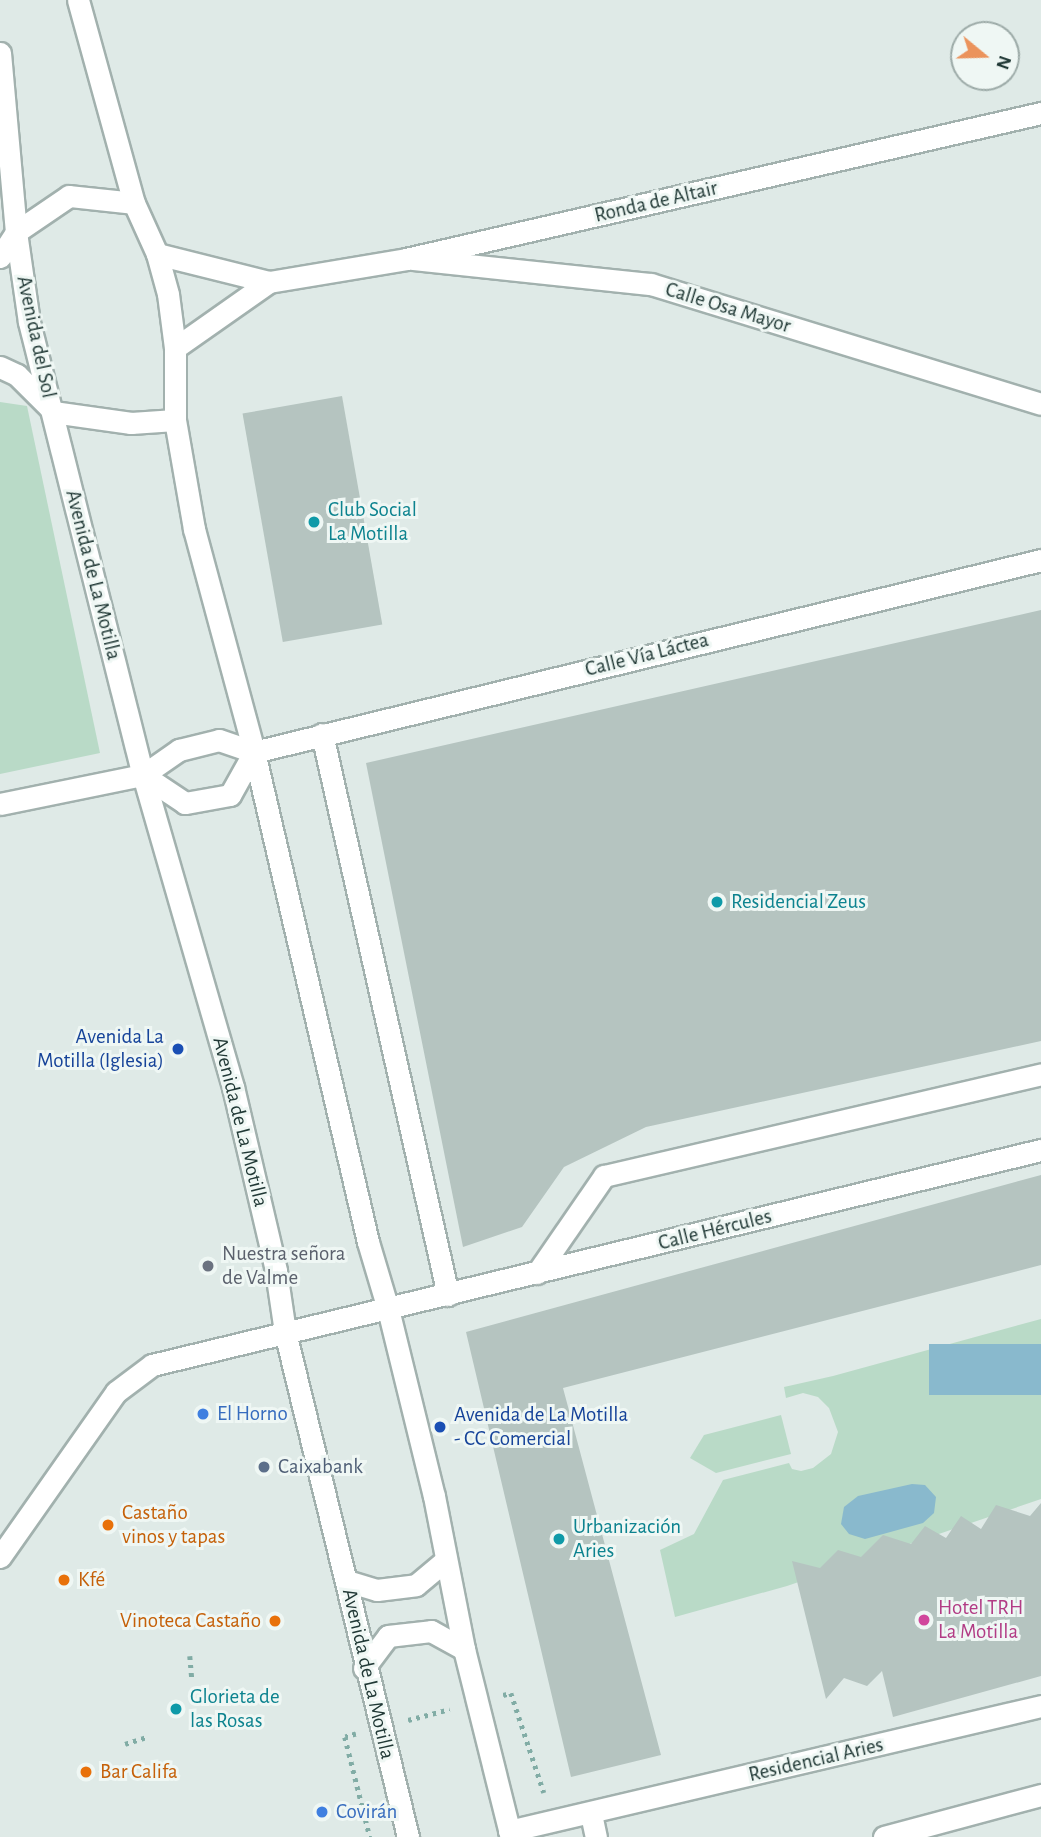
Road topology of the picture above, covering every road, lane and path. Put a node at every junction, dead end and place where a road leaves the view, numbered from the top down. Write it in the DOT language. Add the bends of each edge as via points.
graph roads {
  1 [pos="78,0"];
  2 [pos="0,53"];
  3 [pos="1041,113"];
  4 [pos="134,203"];
  5 [pos="16,232"];
  6 [pos="157,254"];
  7 [pos="0,257"];
  8 [pos="406,259"];
  9 [pos="270,282"];
  10 [pos="175,348"];
  11 [pos="0,367"];
  12 [pos="1041,404"];
  13 [pos="53,412"];
  14 [pos="175,420"];
  15 [pos="1041,560"];
  16 [pos="322,734"];
  17 [pos="254,752"];
  18 [pos="143,775"];
  19 [pos="0,803"];
  20 [pos="1041,1074"];
  21 [pos="1041,1150"];
  22 [pos="537,1273"];
  23 [pos="448,1295"];
  24 [pos="388,1309"];
  25 [pos="285,1332"];
  26 [pos="0,1557"];
  27 [pos="446,1560"];
  28 [pos="347,1581"];
  29 [pos="464,1649"];
  30 [pos="190,1656"];
  31 [pos="364,1668"];
  32 [pos="192,1679"];
  33 [pos="478,1702"];
  34 [pos="1041,1706"];
  35 [pos="379,1727"];
  36 [pos="149,1736"];
  37 [pos="125,1744"];
  38 [pos="1041,1795"];
  39 [pos="591,1814"];
  40 [pos="554,1822"];
  41 [pos="510,1834"];
  42 [pos="370,1837"];
  43 [pos="408,1837"];
  44 [pos="596,1837"];
  45 [pos="884,1837"];
  1 -- 4 [label="street"];
  2 -- 5 [label="street, Avenida del Sol"];
  3 -- 8 [label="street, Ronda de Altair"];
  4 -- 5 [label="street" via="69,196"];
  4 -- 6 [label="street"];
  5 -- 7 [label="street"];
  5 -- 13 [label="street, Avenida del Sol" via="29,322"];
  6 -- 9 [label="street, Ronda de Altair"];
  6 -- 10 [label="street"];
  8 -- 9 [label="street, Ronda de Altair"];
  8 -- 12 [label="street, Calle Osa Mayor" via="651,284"];
  9 -- 10 [label="street, Ronda de Altair"];
  10 -- 14 [label="street"];
  11 -- 13 [label="street" via="17,375"];
  13 -- 14 [label="street" via="131,424"];
  13 -- 18 [label="street, Avenida de La Motilla"];
  14 -- 17 [label="street" via="194,529"];
  15 -- 16 [label="street, Calle Vía Láctea"];
  16 -- 17 [label="street, Calle Vía Láctea"];
  16 -- 23 [label="street"];
  17 -- 18 [label="street" via="219,740 179,750"];
  17 -- 18 [label="street" via="230,795 185,803"];
  17 -- 24 [label="street" via="368,1242"];
  18 -- 19 [label="street"];
  18 -- 25 [label="street, Avenida de La Motilla" via="233,1087 276,1271"];
  20 -- 22 [label="street" via="604,1176"];
  21 -- 22 [label="street, Calle Hércules"];
  22 -- 23 [label="street, Calle Hércules"];
  23 -- 24 [label="street, Calle Hércules"];
  24 -- 25 [label="street, Calle Hércules"];
  24 -- 27 [label="street"];
  25 -- 26 [label="street, Calle Hércules" via="152,1365 116,1392"];
  25 -- 28 [label="street, Avenida de La Motilla"];
  27 -- 28 [label="street" via="416,1585 377,1590"];
  27 -- 29 [label="street"];
  28 -- 31 [label="street, Avenida de La Motilla"];
  29 -- 31 [label="street" via="431,1631 388,1636"];
  29 -- 33 [label="street"];
  30 -- 32 [label="path"];
  31 -- 35 [label="street, Avenida de La Motilla"];
  33 -- 35 [label="path"];
  33 -- 40 [label="path" via="511,1693"];
  33 -- 41 [label="street"];
  34 -- 39 [label="street, Residencial Aries"];
  35 -- 42 [label="path" via="345,1737"];
  35 -- 43 [label="street, Avenida de La Motilla"];
  36 -- 37 [label="path"];
  38 -- 45 [label="street"];
  39 -- 40 [label="street, Residencial Aries"];
  39 -- 44 [label="street"];
  40 -- 41 [label="street, Residencial Aries"];
}
